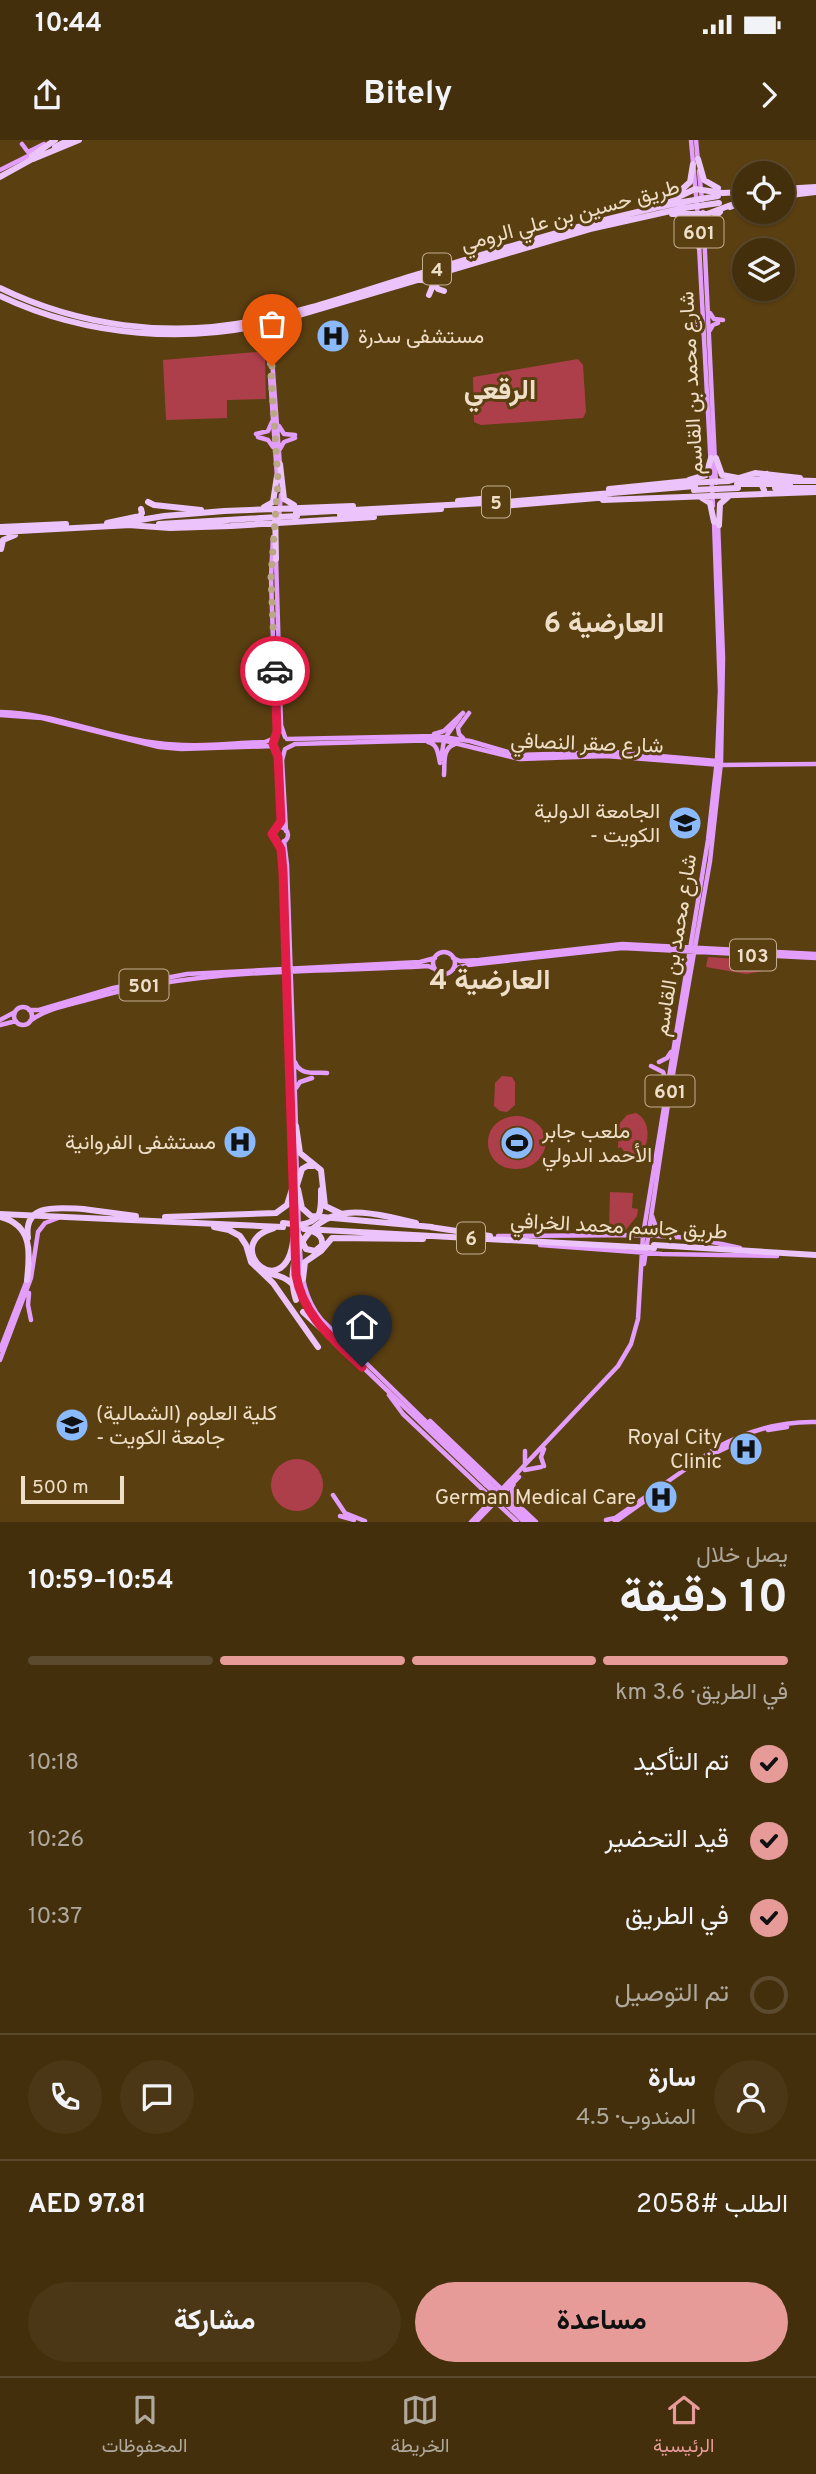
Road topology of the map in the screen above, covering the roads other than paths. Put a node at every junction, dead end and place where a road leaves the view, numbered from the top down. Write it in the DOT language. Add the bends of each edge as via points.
graph roads {
  1 [pos="56,140"];
  2 [pos="71,140"];
  3 [pos="79,140"];
  4 [pos="693,140"];
  5 [pos="32,157"];
  6 [pos="22,159"];
  7 [pos="695,161"];
  8 [pos="0,175"];
  9 [pos="816,187"];
  10 [pos="698,189"];
  11 [pos="795,189"];
  12 [pos="732,191"];
  13 [pos="816,192"];
  14 [pos="732,194"];
  15 [pos="795,195"];
  16 [pos="718,197"];
  17 [pos="732,199"];
  18 [pos="667,203"];
  19 [pos="656,205"];
  20 [pos="684,205"];
  21 [pos="731,205"];
  22 [pos="732,206"];
  23 [pos="676,214"];
  24 [pos="658,215"];
  25 [pos="701,215"];
  26 [pos="609,219"];
  27 [pos="628,220"];
  28 [pos="702,247"];
  29 [pos="462,267"];
  30 [pos="403,285"];
  31 [pos="702,286"];
  32 [pos="444,290"];
  33 [pos="0,291"];
  34 [pos="429,295"];
  35 [pos="708,306"];
  36 [pos="299,315"];
  37 [pos="239,330"];
  38 [pos="709,335"];
  39 [pos="705,340"];
  40 [pos="269,351"];
  41 [pos="272,362"];
  42 [pos="707,370"];
  43 [pos="712,390"];
  44 [pos="275,418"];
  45 [pos="710,422"];
  46 [pos="713,458"];
  47 [pos="278,461"];
  48 [pos="767,474"];
  49 [pos="277,478"];
  50 [pos="743,479"];
  51 [pos="714,480"];
  52 [pos="686,482"];
  53 [pos="695,486"];
  54 [pos="816,486"];
  55 [pos="737,489"];
  56 [pos="597,493"];
  57 [pos="757,494"];
  58 [pos="715,495"];
  59 [pos="679,497"];
  60 [pos="491,498"];
  61 [pos="466,499"];
  62 [pos="580,500"];
  63 [pos="516,501"];
  64 [pos="148,502"];
  65 [pos="324,506"];
  66 [pos="423,506"];
  67 [pos="278,507"];
  68 [pos="392,507"];
  69 [pos="141,509"];
  70 [pos="243,510"];
  71 [pos="220,511"];
  72 [pos="262,514"];
  73 [pos="297,519"];
  74 [pos="107,523"];
  75 [pos="128,524"];
  76 [pos="276,524"];
  77 [pos="716,524"];
  78 [pos="231,526"];
  79 [pos="1,535"];
  80 [pos="275,541"];
  81 [pos="1,549"];
  82 [pos="276,559"];
  83 [pos="276,654"];
  84 [pos="720,691"];
  85 [pos="0,713"];
  86 [pos="469,713"];
  87 [pos="723,717"];
  88 [pos="720,733"];
  89 [pos="276,738"];
  90 [pos="286,738"];
  91 [pos="414,738"];
  92 [pos="445,738"];
  93 [pos="402,740"];
  94 [pos="251,744"];
  95 [pos="480,746"];
  96 [pos="487,746"];
  97 [pos="275,748"];
  98 [pos="286,748"];
  99 [pos="702,760"];
  100 [pos="688,763"];
  101 [pos="719,763"];
  102 [pos="816,763"];
  103 [pos="731,764"];
  104 [pos="444,775"];
  105 [pos="718,789"];
  106 [pos="715,796"];
  107 [pos="277,828"];
  108 [pos="286,831"];
  109 [pos="708,840"];
  110 [pos="276,841"];
  111 [pos="284,841"];
  112 [pos="710,861"];
  113 [pos="696,923"];
  114 [pos="288,943"];
  115 [pos="668,948"];
  116 [pos="693,949"];
  117 [pos="721,949"];
  118 [pos="715,953"];
  119 [pos="816,956"];
  120 [pos="435,958"];
  121 [pos="453,958"];
  122 [pos="324,967"];
  123 [pos="435,969"];
  124 [pos="453,969"];
  125 [pos="288,970"];
  126 [pos="263,971"];
  127 [pos="306,972"];
  128 [pos="690,975"];
  129 [pos="290,1005"];
  130 [pos="29,1010"];
  131 [pos="15,1011"];
  132 [pos="17,1021"];
  133 [pos="30,1021"];
  134 [pos="0,1023"];
  135 [pos="675,1038"];
  136 [pos="293,1043"];
  137 [pos="659,1062"];
  138 [pos="651,1066"];
  139 [pos="327,1073"];
  140 [pos="312,1078"];
  141 [pos="667,1091"];
  142 [pos="295,1099"];
  143 [pos="296,1126"];
  144 [pos="288,1162"];
  145 [pos="296,1185"];
  146 [pos="650,1206"];
  147 [pos="0,1214"];
  148 [pos="136,1216"];
  149 [pos="89,1217"];
  150 [pos="164,1217"];
  151 [pos="181,1222"];
  152 [pos="373,1222"];
  153 [pos="282,1226"];
  154 [pos="432,1227"];
  155 [pos="302,1229"];
  156 [pos="645,1235"];
  157 [pos="494,1236"];
  158 [pos="626,1236"];
  159 [pos="680,1237"];
  160 [pos="468,1238"];
  161 [pos="515,1240"];
  162 [pos="635,1246"];
  163 [pos="654,1247"];
  164 [pos="612,1251"];
  165 [pos="766,1252"];
  166 [pos="643,1253"];
  167 [pos="662,1254"];
  168 [pos="777,1256"];
  169 [pos="816,1256"];
  170 [pos="643,1264"];
  171 [pos="34,1265"];
  172 [pos="264,1273"];
  173 [pos="303,1279"];
  174 [pos="27,1280"];
  175 [pos="299,1299"];
  176 [pos="303,1312"];
  177 [pos="31,1320"];
  178 [pos="0,1349"];
  179 [pos="349,1350"];
  180 [pos="0,1360"];
  181 [pos="380,1383"];
  182 [pos="816,1423"];
  183 [pos="543,1448"];
  184 [pos="524,1468"];
  185 [pos="483,1471"];
  186 [pos="514,1479"];
  187 [pos="671,1481"];
  188 [pos="476,1482"];
  189 [pos="488,1482"];
  190 [pos="503,1492"];
  191 [pos="333,1495"];
  192 [pos="494,1501"];
  193 [pos="514,1506"];
  194 [pos="503,1509"];
  195 [pos="487,1511"];
  196 [pos="340,1516"];
  197 [pos="514,1520"];
  198 [pos="609,1521"];
  199 [pos="367,1522"];
  200 [pos="474,1522"];
  201 [pos="524,1522"];
  202 [pos="530,1522"];
  203 [pos="536,1522"];
  1 -- 5 [label="highway, bridge"];
  1 -- 6 [label="main road"];
  1 -- 6 [label="main road" via="29,152 21,144"];
  2 -- 5 [label="highway, bridge"];
  2 -- 8 [label="main road"];
  3 -- 5 [label="highway, bridge"];
  4 -- 7 [label="main road, شارع محمد بن القاسم / 601"];
  5 -- 8 [label="highway"];
  6 -- 8 [label="main road"];
  7 -- 10 [label="main road, شارع محمد بن القاسم / 601"];
  7 -- 12 [label="highway" via="708,184"];
  7 -- 19 [label="highway" via="688,185"];
  9 -- 11 [label="highway"];
  10 -- 16 [label="highway"];
  10 -- 18 [label="highway"];
  10 -- 25 [label="main road, شارع محمد بن القاسم / 601"];
  13 -- 15 [label="highway"];
  14 -- 16 [label="highway, طريق حسين بن علي الرومي / 4"];
  16 -- 17 [label="highway, طريق حسين بن علي الرومي / 4"];
  16 -- 20 [label="highway, طريق حسين بن علي الرومي / 4, bridge"];
  16 -- 21 [label="highway" via="707,198 709,207"];
  18 -- 19 [label="highway"];
  18 -- 23 [label="highway" via="682,198 689,201 689,209"];
  19 -- 26 [label="highway"];
  20 -- 26 [label="highway, طريق حسين بن علي الرومي / 4"];
  20 -- 27 [label="highway, طريق حسين بن علي الرومي / 4"];
  21 -- 25 [label="highway"];
  22 -- 28 [label="highway" via="712,219"];
  23 -- 24 [label="highway"];
  23 -- 25 [label="highway"];
  24 -- 27 [label="highway"];
  24 -- 28 [label="highway" via="691,221"];
  25 -- 28 [label="main road, شارع محمد بن القاسم / 601"];
  26 -- 33 [label="highway, طريق حسين بن علي الرومي / 4" via="278,316 206,328 118,325 36,306"];
  27 -- 29 [label="highway, طريق حسين بن علي الرومي / 4"];
  28 -- 31 [label="main road, شارع محمد بن القاسم / 601"];
  28 -- 35 [label="main road, شارع محمد بن القاسم / 601"];
  29 -- 30 [label="highway, طريق حسين بن علي الرومي / 4"];
  29 -- 32 [label="highway" via="436,279 436,287"];
  30 -- 34 [label="highway" via="426,280 433,285"];
  30 -- 36 [label="highway, طريق حسين بن علي الرومي / 4"];
  31 -- 39 [label="main road, شارع محمد بن القاسم / 601"];
  31 -- 39 [label="main road" via="702,317 691,325 701,329"];
  33 -- 37 [label="highway, طريق حسين بن علي الرومي / 4" via="46,315 79,323 158,334"];
  35 -- 38 [label="main road, شارع محمد بن القاسم / 601"];
  35 -- 38 [label="main road" via="712,317 720,321"];
  36 -- 37 [label="highway, طريق حسين بن علي الرومي / 4"];
  36 -- 41 [label="highway" via="279,331"];
  37 -- 40 [label="highway" via="262,334"];
  38 -- 43 [label="main road, شارع محمد بن القاسم / 601"];
  39 -- 42 [label="main road, شارع محمد بن القاسم / 601"];
  40 -- 41 [label="main road" via="268,327"];
  40 -- 44 [label="main road"];
  41 -- 44 [label="main road"];
  42 -- 43 [label="main road"];
  42 -- 45 [label="main road, شارع محمد بن القاسم / 601"];
  43 -- 45 [label="main road, شارع محمد بن القاسم / 601"];
  44 -- 47 [label="main road"];
  44 -- 47 [label="main road" via="282,432 295,437 282,444"];
  44 -- 47 [label="main road" via="269,430 257,435 271,442"];
  45 -- 46 [label="main road, شارع محمد بن القاسم / 601"];
  46 -- 50 [label="highway" via="722,475"];
  46 -- 51 [label="main road, شارع محمد بن القاسم / 601"];
  46 -- 52 [label="highway" via="706,475"];
  47 -- 49 [label="main road"];
  47 -- 65 [label="highway" via="286,501"];
  47 -- 67 [label="main road"];
  48 -- 52 [label="highway, bridge"];
  48 -- 54 [label="highway, bridge" via="800,478"];
  48 -- 54 [label="highway, bridge" via="760,481 764,490"];
  49 -- 67 [label="highway"];
  49 -- 70 [label="highway" via="271,504"];
  50 -- 51 [label="highway"];
  50 -- 54 [label="highway"];
  50 -- 55 [label="highway" via="722,485 723,493"];
  51 -- 53 [label="highway"];
  51 -- 58 [label="main road, شارع محمد بن القاسم / 601"];
  52 -- 53 [label="highway"];
  52 -- 56 [label="highway"];
  53 -- 55 [label="highway, 5, bridge"];
  53 -- 56 [label="highway, 5"];
  53 -- 59 [label="highway" via="707,485 706,492"];
  53 -- 62 [label="highway, 5"];
  54 -- 55 [label="highway, 5"];
  54 -- 57 [label="highway"];
  55 -- 57 [label="highway"];
  55 -- 58 [label="highway"];
  56 -- 63 [label="highway, 5"];
  57 -- 77 [label="highway" via="723,499"];
  58 -- 59 [label="highway"];
  58 -- 77 [label="main road, شارع محمد بن القاسم / 601"];
  59 -- 62 [label="highway"];
  59 -- 77 [label="highway" via="708,501"];
  60 -- 61 [label="highway"];
  60 -- 61 [label="highway" via="475,491"];
  60 -- 63 [label="highway"];
  61 -- 66 [label="highway"];
  62 -- 73 [label="highway, 5"];
  63 -- 66 [label="highway, 5"];
  64 -- 71 [label="highway"];
  65 -- 67 [label="highway"];
  65 -- 68 [label="highway"];
  65 -- 73 [label="highway" via="284,512 285,520"];
  66 -- 68 [label="highway, 5"];
  67 -- 72 [label="highway"];
  67 -- 76 [label="highway"];
  68 -- 73 [label="highway, 5"];
  69 -- 74 [label="highway" via="140,516"];
  70 -- 71 [label="highway"];
  70 -- 72 [label="highway"];
  71 -- 75 [label="highway"];
  72 -- 73 [label="highway, 5, bridge"];
  72 -- 75 [label="highway, 5"];
  72 -- 78 [label="highway" via="270,512 270,520"];
  73 -- 76 [label="highway"];
  73 -- 80 [label="highway" via="283,528"];
  74 -- 75 [label="highway, 5"];
  74 -- 79 [label="highway, 5"];
  75 -- 78 [label="highway"];
  75 -- 79 [label="highway, 5"];
  76 -- 78 [label="highway"];
  76 -- 80 [label="main road"];
  76 -- 82 [label="highway"];
  77 -- 84 [label="main road, شارع محمد بن القاسم / 601"];
  77 -- 87 [label="main road, شارع محمد بن القاسم / 601"];
  78 -- 80 [label="highway" via="266,527"];
  79 -- 81 [label="highway"];
  80 -- 82 [label="main road"];
  80 -- 83 [label="main road" via="271,577"];
  82 -- 83 [label="main road"];
  83 -- 89 [label="main road"];
  83 -- 90 [label="main road"];
  84 -- 87 [label="main road"];
  84 -- 88 [label="main road, شارع محمد بن القاسم / 601"];
  85 -- 94 [label="main road" via="38,714 133,740 180,747"];
  86 -- 96 [label="main road" via="459,725 459,734"];
  87 -- 88 [label="main road, شارع محمد بن القاسم / 601"];
  88 -- 99 [label="main road" via="714,754"];
  88 -- 101 [label="main road, شارع محمد بن القاسم / 601"];
  88 -- 103 [label="main road" via="724,757"];
  89 -- 90 [label="main road, شارع صقر النصافي"];
  89 -- 94 [label="main road, شارع صقر النصافي"];
  89 -- 97 [label="main road"];
  90 -- 91 [label="main road, شارع صقر النصافي"];
  90 -- 98 [label="main road"];
  91 -- 92 [label="main road, شارع صقر النصافي"];
  91 -- 92 [label="main road" via="439,733 463,713"];
  91 -- 93 [label="main road, شارع صقر النصافي"];
  92 -- 93 [label="main road" via="441,765 432,743"];
  92 -- 95 [label="main road, شارع صقر النصافي"];
  93 -- 98 [label="main road, شارع صقر النصافي"];
  94 -- 97 [label="main road, شارع صقر النصافي"];
  95 -- 96 [label="main road, شارع صقر النصافي"];
  95 -- 100 [label="main road, شارع صقر النصافي" via="520,759 606,756"];
  95 -- 104 [label="main road" via="448,746"];
  96 -- 99 [label="main road, شارع صقر النصافي" via="518,755 605,752"];
  97 -- 98 [label="main road, شارع صقر النصافي"];
  97 -- 107 [label="main road" via="281,818"];
  98 -- 108 [label="main road" via="282,760"];
  99 -- 101 [label="main road, شارع صقر النصافي"];
  100 -- 101 [label="main road, شارع صقر النصافي"];
  100 -- 106 [label="main road" via="710,769"];
  101 -- 103 [label="main road"];
  101 -- 105 [label="main road, شارع محمد بن القاسم / 601"];
  101 -- 106 [label="main road, شارع محمد بن القاسم / 601"];
  102 -- 103 [label="main road"];
  103 -- 105 [label="main road" via="723,770"];
  105 -- 106 [label="main road, شارع محمد بن القاسم / 601"];
  106 -- 109 [label="main road, شارع محمد بن القاسم / 601"];
  106 -- 112 [label="main road, شارع محمد بن القاسم / 601"];
  107 -- 108 [label="main road"];
  107 -- 110 [label="main road" via="272,834"];
  108 -- 111 [label="main road"];
  109 -- 112 [label="main road"];
  109 -- 113 [label="main road, شارع محمد بن القاسم / 601"];
  110 -- 111 [label="main road"];
  110 -- 114 [label="main road" via="282,858"];
  111 -- 114 [label="main road"];
  112 -- 113 [label="main road, شارع محمد بن القاسم / 601"];
  113 -- 115 [label="main road" via="688,942"];
  113 -- 116 [label="main road, شارع محمد بن القاسم / 601"];
  113 -- 117 [label="main road" via="701,943"];
  114 -- 122 [label="main road" via="296,964"];
  114 -- 125 [label="main road"];
  114 -- 126 [label="main road" via="281,963"];
  115 -- 116 [label="main road"];
  115 -- 121 [label="main road" via="606,945 490,959"];
  115 -- 124 [label="main road" via="598,950"];
  115 -- 128 [label="main road" via="683,954"];
  116 -- 117 [label="main road"];
  116 -- 118 [label="main road, 103"];
  116 -- 128 [label="main road, شارع محمد بن القاسم / 601"];
  117 -- 119 [label="main road, 103"];
  118 -- 119 [label="main road, 103"];
  118 -- 128 [label="main road" via="697,957"];
  120 -- 121 [label="main road" via="445,953"];
  120 -- 122 [label="main road"];
  120 -- 123 [label="main road"];
  121 -- 124 [label="main road"];
  122 -- 125 [label="main road"];
  123 -- 124 [label="main road" via="444,974"];
  123 -- 127 [label="main road"];
  125 -- 126 [label="main road, 501"];
  125 -- 127 [label="main road"];
  125 -- 129 [label="main road"];
  126 -- 129 [label="main road" via="283,980"];
  126 -- 130 [label="main road, 501" via="167,977"];
  126 -- 133 [label="main road, 501" via="154,983 53,1010"];
  127 -- 129 [label="main road" via="294,979"];
  128 -- 135 [label="main road, شارع محمد بن القاسم / 601"];
  128 -- 146 [label="main road, شارع محمد بن القاسم / 601"];
  129 -- 136 [label="main road"];
  129 -- 144 [label="main road" via="292,1154"];
  130 -- 131 [label="main road, 501"];
  130 -- 133 [label="main road"];
  131 -- 132 [label="main road"];
  131 -- 134 [label="main road, 501"];
  132 -- 133 [label="main road, 501"];
  132 -- 134 [label="main road, 501"];
  135 -- 137 [label="main road" via="669,1055"];
  135 -- 141 [label="main road, شارع محمد بن القاسم / 601"];
  136 -- 139 [label="main road" via="300,1070"];
  136 -- 142 [label="main road"];
  138 -- 141 [label="main road" via="664,1074"];
  140 -- 142 [label="main road" via="297,1084"];
  141 -- 146 [label="main road, شارع محمد بن القاسم / 601"];
  142 -- 143 [label="main road"];
  143 -- 145 [label="main road"];
  143 -- 152 [label="highway" via="300,1153 321,1170 325,1206"];
  144 -- 145 [label="main road"];
  144 -- 145 [label="main road"];
  145 -- 150 [label="highway" via="287,1205 276,1213"];
  145 -- 152 [label="highway" via="308,1215"];
  145 -- 155 [label="main road"];
  145 -- 155 [label="highway, bridge" via="301,1171 310,1165 319,1171 319,1216"];
  146 -- 156 [label="main road, شارع محمد بن القاسم / 601"];
  146 -- 158 [label="main road" via="641,1226"];
  146 -- 159 [label="main road" via="656,1227"];
  147 -- 148 [label="highway, طريق جاسم محمد الخرافي / 6"];
  147 -- 149 [label="highway, طريق جاسم محمد الخرافي / 6"];
  147 -- 174 [label="highway" via="25,1234 30,1259"];
  148 -- 150 [label="highway, طريق جاسم محمد الخرافي / 6"];
  148 -- 174 [label="highway, bridge" via="83,1209 37,1212 28,1225 32,1257"];
  149 -- 151 [label="highway, طريق جاسم محمد الخرافي / 6"];
  149 -- 171 [label="main road" via="45,1223 37,1237"];
  150 -- 153 [label="highway, طريق جاسم محمد الخرافي / 6"];
  151 -- 153 [label="highway, طريق جاسم محمد الخرافي / 6"];
  151 -- 172 [label="highway" via="236,1233 251,1262"];
  152 -- 154 [label="highway"];
  153 -- 155 [label="highway, طريق جاسم محمد الخرافي / 6, bridge"];
  153 -- 155 [label="highway" via="261,1233 254,1241 253,1255 261,1267 275,1270 286,1264"];
  154 -- 157 [label="highway"];
  154 -- 175 [label="highway, bridge" via="348,1213 330,1218 313,1229 294,1261 292,1281"];
  155 -- 157 [label="highway, طريق جاسم محمد الخرافي / 6"];
  155 -- 160 [label="highway, طريق جاسم محمد الخرافي / 6"];
  155 -- 173 [label="main road"];
  155 -- 175 [label="main road" via="296,1275"];
  156 -- 158 [label="main road"];
  156 -- 159 [label="main road"];
  156 -- 166 [label="main road, شارع محمد بن القاسم / 601"];
  157 -- 158 [label="main road"];
  157 -- 162 [label="highway, طريق جاسم محمد الخرافي / 6"];
  159 -- 165 [label="main road"];
  160 -- 161 [label="highway, طريق جاسم محمد الخرافي / 6"];
  160 -- 173 [label="highway" via="335,1237 305,1262"];
  161 -- 162 [label="highway, طريق جاسم محمد الخرافي / 6"];
  161 -- 164 [label="main road"];
  162 -- 163 [label="highway, طريق جاسم محمد الخرافي / 6, bridge"];
  163 -- 165 [label="highway, طريق جاسم محمد الخرافي / 6"];
  163 -- 168 [label="highway, طريق جاسم محمد الخرافي / 6"];
  164 -- 166 [label="main road"];
  164 -- 170 [label="main road" via="634,1255"];
  165 -- 169 [label="highway, طريق جاسم محمد الخرافي / 6"];
  166 -- 167 [label="main road"];
  166 -- 170 [label="main road, شارع محمد بن القاسم / 601"];
  167 -- 168 [label="main road"];
  167 -- 170 [label="main road"];
  168 -- 169 [label="highway, طريق جاسم محمد الخرافي / 6"];
  170 -- 183 [label="main road, شارع محمد بن القاسم / 601" via="641,1318 632,1349 621,1368"];
  171 -- 177 [label="main road" via="27,1301"];
  171 -- 180 [label="main road"];
  172 -- 175 [label="highway" via="289,1279"];
  172 -- 176 [label="highway" via="318,1347"];
  173 -- 179 [label="main road" via="318,1314"];
  174 -- 178 [label="main road"];
  175 -- 176 [label="highway"];
  175 -- 179 [label="main road" via="317,1323"];
  176 -- 179 [label="highway"];
  179 -- 181 [label="main road"];
  179 -- 185 [label="main road" via="373,1365"];
  179 -- 189 [label="main road"];
  181 -- 188 [label="main road" via="401,1412"];
  181 -- 189 [label="main road"];
  182 -- 187 [label="main road" via="765,1431 719,1449"];
  183 -- 184 [label="main road, شارع محمد بن القاسم / 601"];
  183 -- 184 [label="main road" via="526,1450"];
  183 -- 184 [label="main road" via="542,1466"];
  184 -- 186 [label="main road, شارع محمد بن القاسم / 601"];
  185 -- 188 [label="main road" via="494,1483 494,1490 487,1492"];
  185 -- 189 [label="main road"];
  186 -- 189 [label="main road"];
  186 -- 190 [label="main road, شارع محمد بن القاسم / 601"];
  186 -- 193 [label="main road"];
  187 -- 198 [label="main road"];
  187 -- 198 [label="main road"];
  188 -- 192 [label="main road"];
  189 -- 190 [label="main road"];
  189 -- 193 [label="main road, bridge"];
  190 -- 192 [label="main road, شارع محمد بن القاسم / 601"];
  190 -- 193 [label="main road"];
  191 -- 199 [label="main road" via="345,1513"];
  192 -- 194 [label="main road"];
  192 -- 195 [label="main road, شارع محمد بن القاسم"];
  192 -- 200 [label="main road, شارع محمد بن القاسم"];
  193 -- 197 [label="main road" via="508,1500 503,1504"];
  193 -- 201 [label="main road"];
  193 -- 202 [label="main road"];
  193 -- 203 [label="main road"];
  194 -- 195 [label="main road"];
  194 -- 197 [label="main road"];
  195 -- 200 [label="main road, شارع محمد بن القاسم"];
  196 -- 199 [label="main road"];
}
